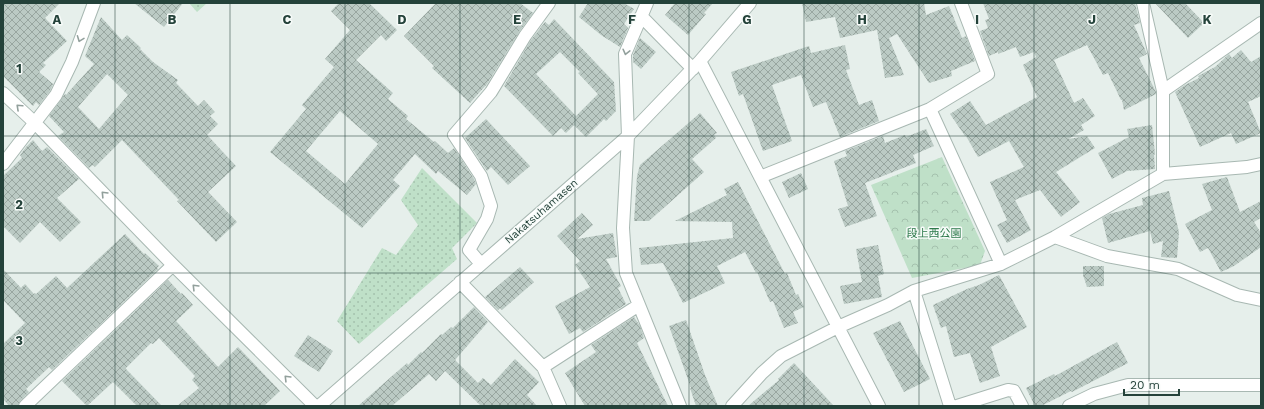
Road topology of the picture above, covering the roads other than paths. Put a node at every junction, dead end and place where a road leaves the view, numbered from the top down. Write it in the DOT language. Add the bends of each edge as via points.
graph roads {
  1 [pos="94,3"];
  2 [pos="550,3"];
  3 [pos="647,3"];
  4 [pos="750,3"];
  5 [pos="961,3"];
  6 [pos="1143,3"];
  7 [pos="641,16"];
  8 [pos="1261,23"];
  9 [pos="696,65"];
  10 [pos="1163,91"];
  11 [pos="3,93"];
  12 [pos="930,109"];
  13 [pos="34,122"];
  14 [pos="628,136"];
  15 [pos="3,164"];
  16 [pos="1261,164"];
  17 [pos="1163,174"];
  18 [pos="760,177"];
  19 [pos="1055,236"];
  20 [pos="481,264"];
  21 [pos="1001,264"];
  22 [pos="173,265"];
  23 [pos="460,282"];
  24 [pos="914,291"];
  25 [pos="1261,300"];
  26 [pos="639,305"];
  27 [pos="838,327"];
  28 [pos="544,367"];
  29 [pos="1261,385"];
  30 [pos="25,406"];
  31 [pos="315,406"];
  32 [pos="319,406"];
  33 [pos="560,406"];
  34 [pos="680,406"];
  35 [pos="732,406"];
  36 [pos="879,406"];
  37 [pos="950,406"];
  38 [pos="957,406"];
  39 [pos="1022,406"];
  40 [pos="1069,406"];
  1 -- 13 [label="street, one-way" via="72,62 56,95"];
  2 -- 20 [label="street" via="491,92 454,135 481,176 491,206 487,219 469,250"];
  3 -- 7 [label="street"];
  4 -- 9 [label="street, Nakatsuhamasen"];
  5 -- 12 [label="street" via="988,74"];
  6 -- 10 [label="street"];
  7 -- 9 [label="street"];
  7 -- 14 [label="street, one-way" via="625,54"];
  8 -- 10 [label="street"];
  9 -- 14 [label="street, Nakatsuhamasen"];
  9 -- 18 [label="street"];
  10 -- 17 [label="street"];
  13 -- 11 [label="street, one-way"];
  12 -- 18 [label="street"];
  12 -- 21 [label="street"];
  13 -- 15 [label="street"];
  22 -- 13 [label="street, one-way"];
  14 -- 20 [label="street, Nakatsuhamasen"];
  14 -- 26 [label="street" via="623,228 626,272"];
  16 -- 17 [label="street"];
  17 -- 19 [label="street"];
  18 -- 27 [label="street"];
  19 -- 21 [label="street"];
  19 -- 25 [label="street" via="1107,256 1178,269 1237,295"];
  20 -- 23 [label="street, Nakatsuhamasen"];
  21 -- 24 [label="street"];
  22 -- 30 [label="street"];
  31 -- 22 [label="street, one-way"];
  23 -- 28 [label="street"];
  23 -- 32 [label="street, Nakatsuhamasen"];
  24 -- 27 [label="street"];
  24 -- 37 [label="street"];
  26 -- 28 [label="street"];
  26 -- 34 [label="street"];
  27 -- 35 [label="street" via="782,356 762,373"];
  27 -- 36 [label="street"];
  28 -- 33 [label="street"];
  29 -- 40 [label="street" via="1128,385 1094,394"];
  38 -- 39 [label="street" via="1008,390 1014,392"];
}
